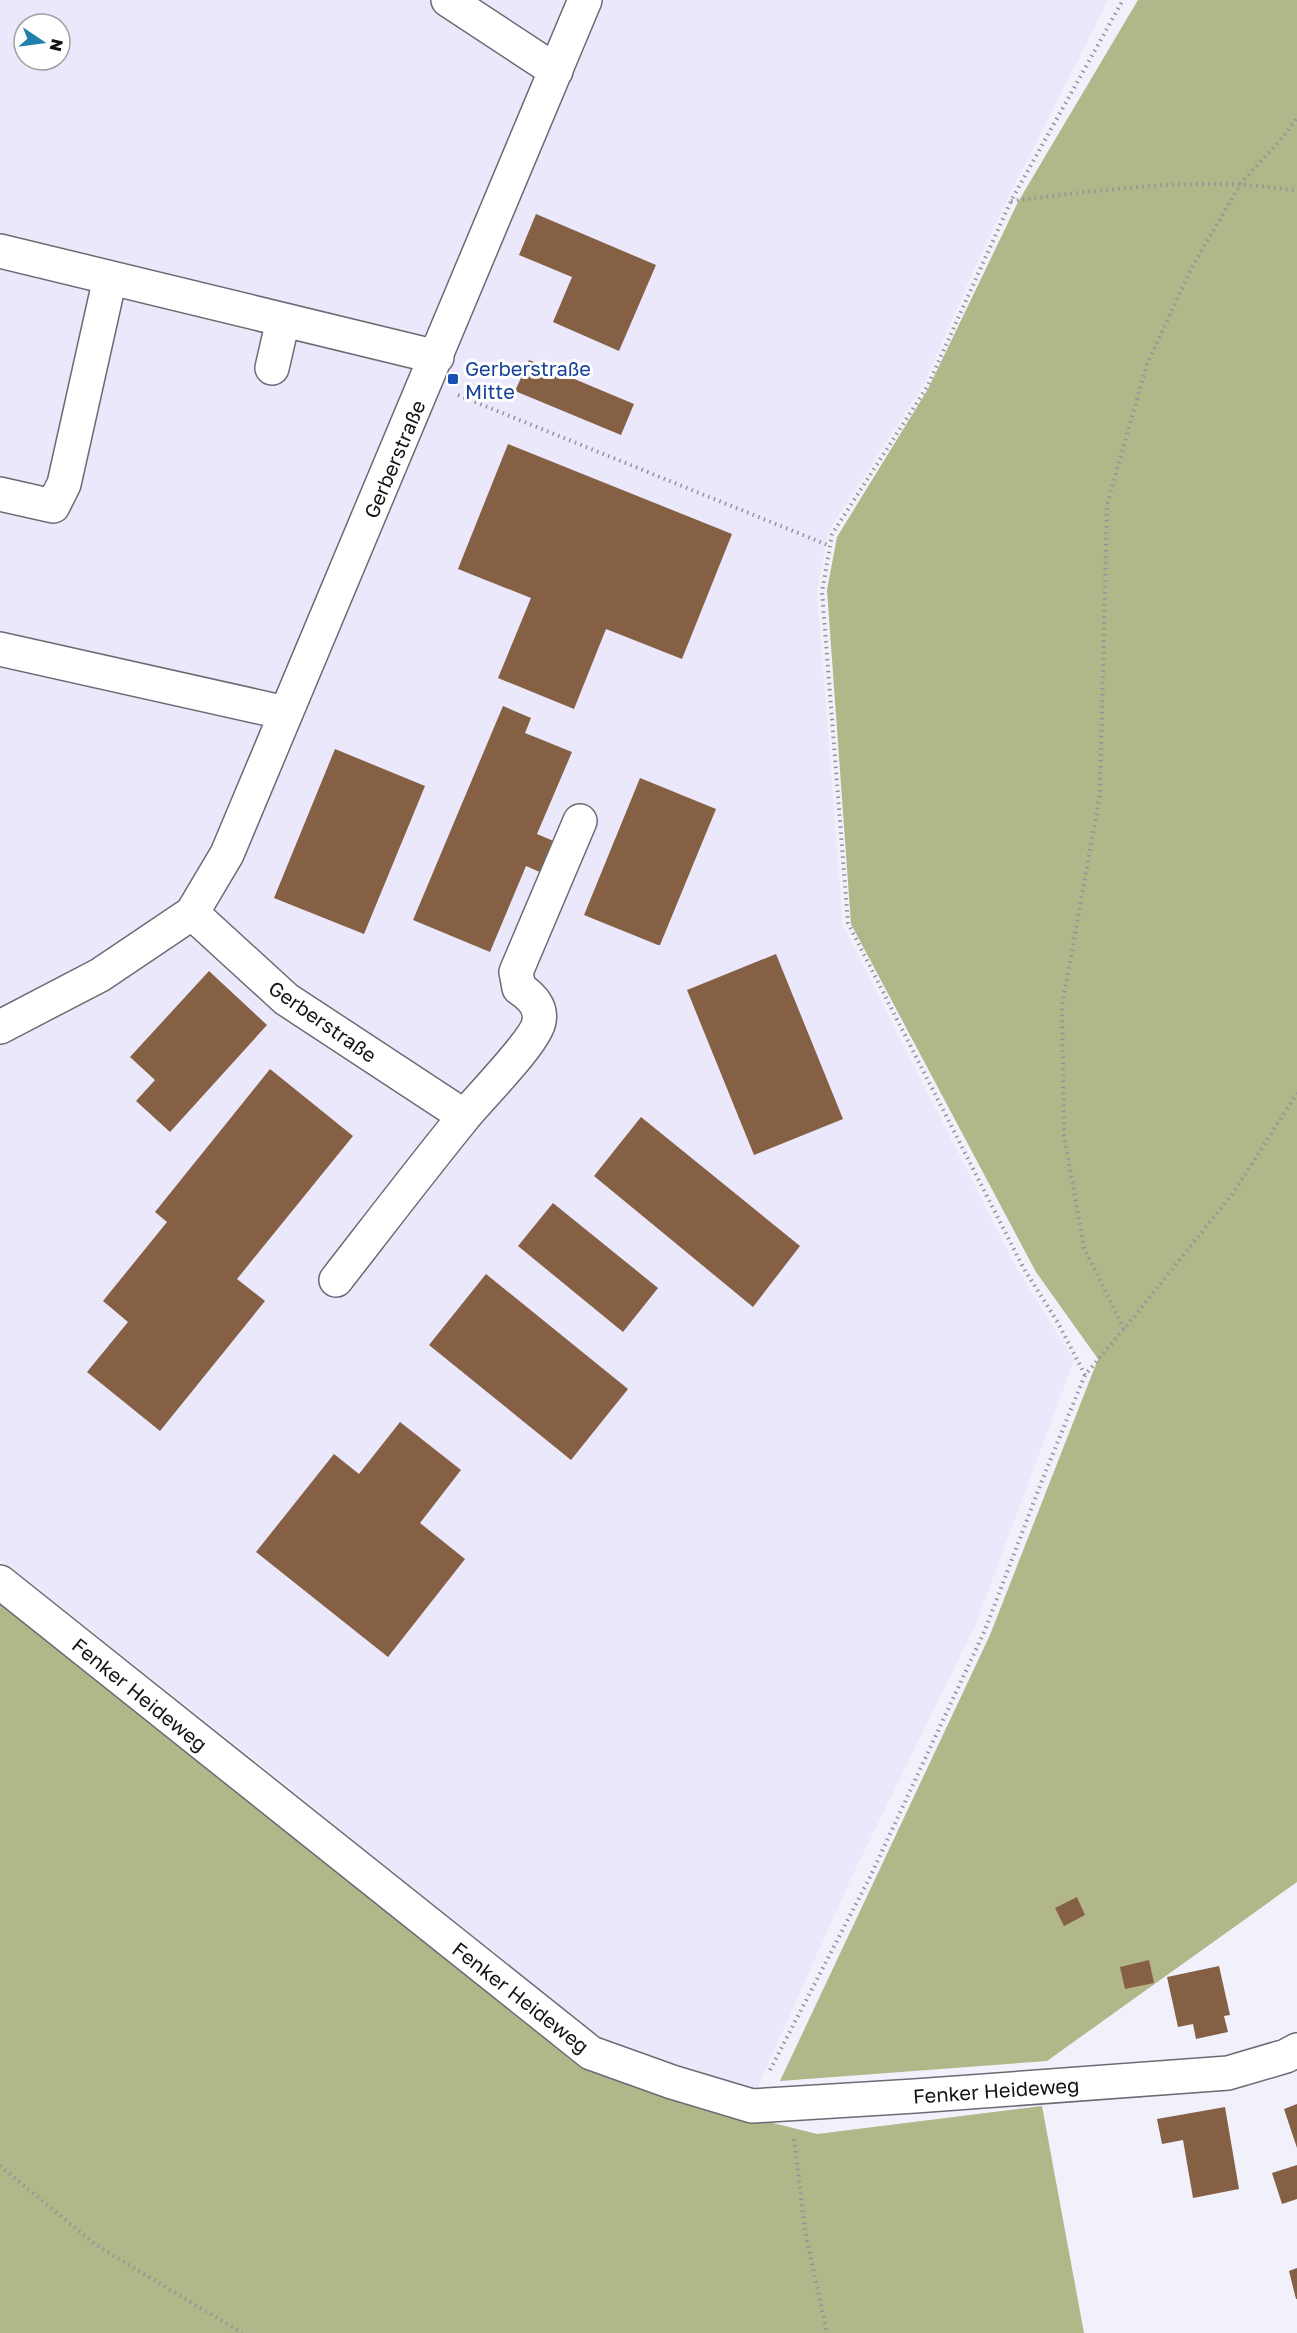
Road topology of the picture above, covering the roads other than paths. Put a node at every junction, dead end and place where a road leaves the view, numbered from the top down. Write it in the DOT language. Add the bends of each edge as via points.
graph roads {
  1 [pos="447,0"];
  2 [pos="585,0"];
  3 [pos="556,71"];
  4 [pos="0,252"];
  5 [pos="110,278"];
  6 [pos="283,320"];
  7 [pos="272,368"];
  8 [pos="432,369"];
  9 [pos="0,494"];
  10 [pos="0,649"];
  11 [pos="286,713"];
  12 [pos="580,821"];
  13 [pos="192,913"];
  14 [pos="0,1027"];
  15 [pos="464,1116"];
  16 [pos="336,1280"];
  17 [pos="0,1582"];
  18 [pos="1297,2050"];
  1 -- 3 [label="street"];
  2 -- 3 [label="street, Gerberstraße"];
  3 -- 8 [label="street, Gerberstraße"];
  4 -- 5 [label="street"];
  5 -- 6 [label="street"];
  5 -- 9 [label="street" via="64,484 53,506"];
  6 -- 7 [label="street"];
  6 -- 8 [label="street"];
  8 -- 11 [label="street, Gerberstraße"];
  10 -- 11 [label="street"];
  11 -- 13 [label="street, Gerberstraße" via="227,854"];
  12 -- 15 [label="street" via="516,972 519,988 540,1008 539,1023 531,1039"];
  13 -- 14 [label="street, Gerberstraße" via="100,975"];
  13 -- 15 [label="street, Gerberstraße" via="286,999"];
  15 -- 16 [label="street"];
  17 -- 18 [label="street, Fenker Heideweg" via="591,2054 672,2082 765,2105 1228,2073"];
}
